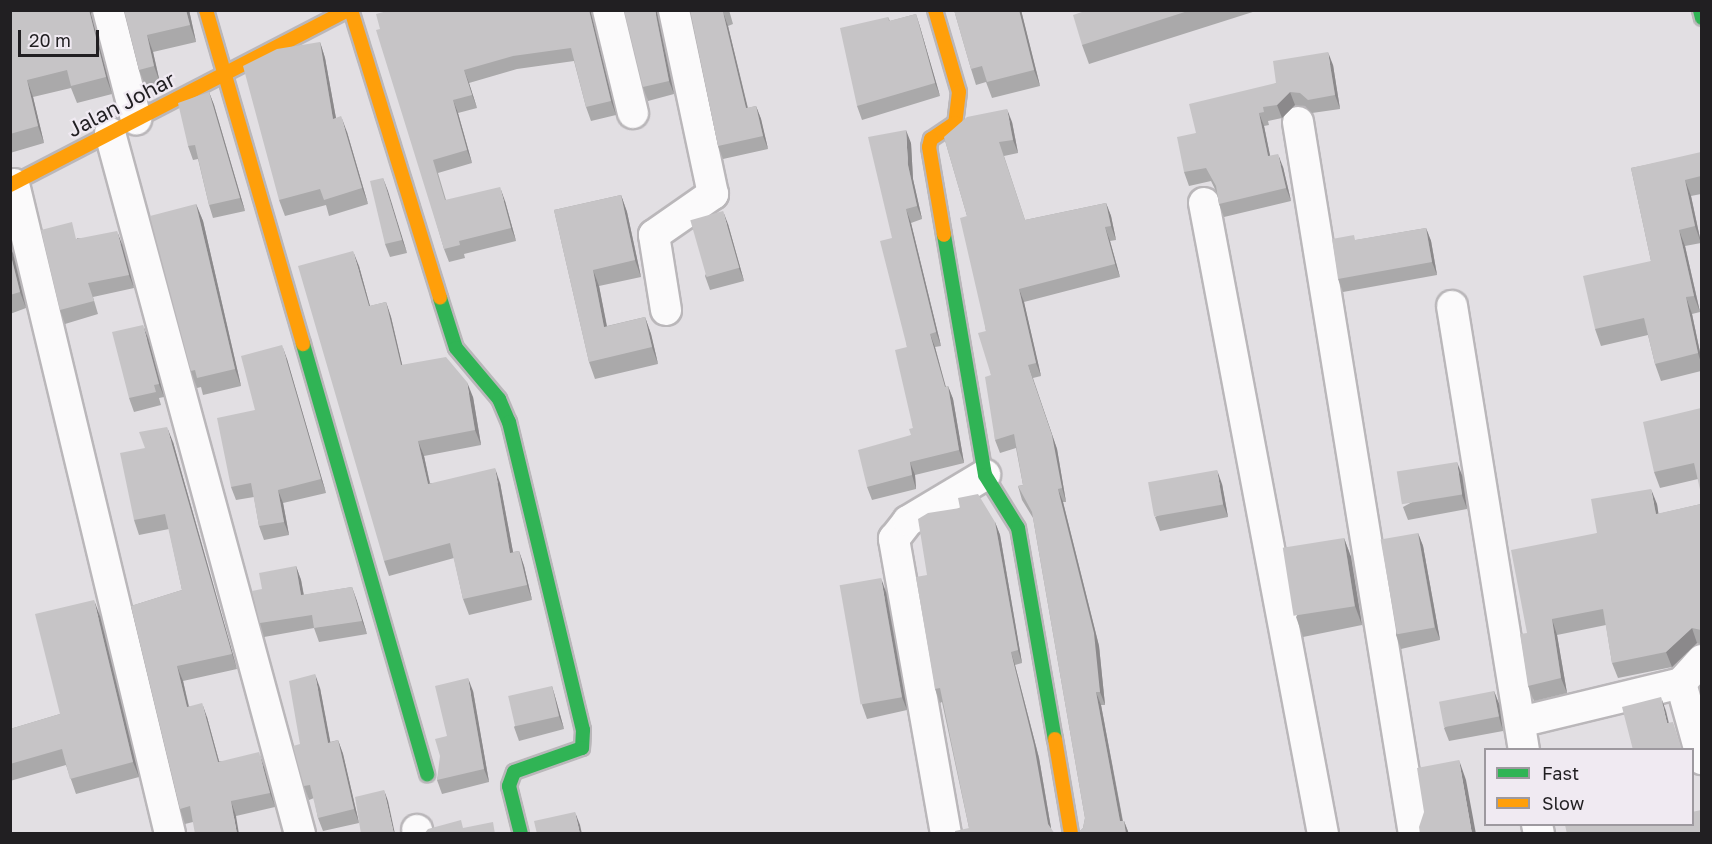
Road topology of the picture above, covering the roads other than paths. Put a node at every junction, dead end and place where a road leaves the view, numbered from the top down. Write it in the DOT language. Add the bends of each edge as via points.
graph roads {
  1 [pos="108,10"];
  2 [pos="206,10"];
  3 [pos="608,10"];
  4 [pos="674,10"];
  5 [pos="935,10"];
  6 [pos="1700,10"];
  7 [pos="341,12"];
  8 [pos="1701,18"];
  9 [pos="225,74"];
  10 [pos="633,113"];
  11 [pos="136,119"];
  12 [pos="1298,122"];
  13 [pos="110,133"];
  14 [pos="12,184"];
  15 [pos="1204,203"];
  16 [pos="1452,306"];
  17 [pos="666,310"];
  18 [pos="986,475"];
  19 [pos="1701,660"];
  20 [pos="1681,683"];
  21 [pos="1522,736"];
  22 [pos="1701,759"];
  23 [pos="427,774"];
  24 [pos="170,834"];
  25 [pos="300,834"];
  26 [pos="521,834"];
  27 [pos="946,834"];
  28 [pos="1071,834"];
  29 [pos="1323,834"];
  30 [pos="1414,834"];
  1 -- 11 [label="street"];
  2 -- 9 [label="street"];
  3 -- 10 [label="street"];
  4 -- 17 [label="street" via="713,194 654,235"];
  5 -- 18 [label="street" via="959,92 955,123 931,139 929,147"];
  6 -- 8 [label="street"];
  7 -- 9 [label="street, Jalan Johar"];
  7 -- 26 [label="street" via="456,348 499,399 508,422 583,730 582,748 514,772 509,786"];
  9 -- 11 [label="street, Jalan Johar"];
  9 -- 23 [label="street"];
  11 -- 13 [label="street, Jalan Johar"];
  12 -- 30 [label="street"];
  13 -- 14 [label="street, Jalan Johar"];
  13 -- 25 [label="street"];
  14 -- 24 [label="street"];
  15 -- 29 [label="street"];
  16 -- 21 [label="street"];
  18 -- 27 [label="street" via="908,521 894,539"];
  18 -- 28 [label="street" via="1018,528"];
  19 -- 20 [label="street"];
  20 -- 21 [label="street"];
  20 -- 22 [label="street"];
}
